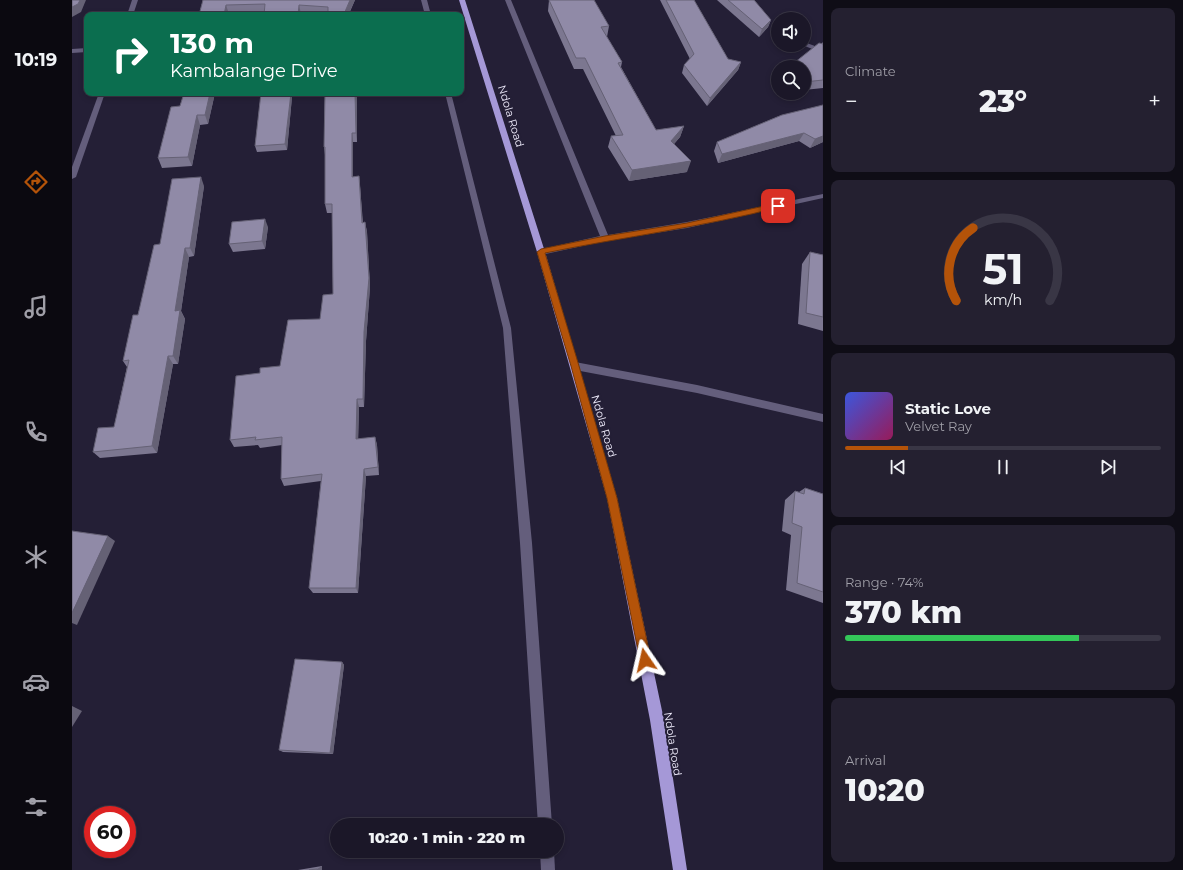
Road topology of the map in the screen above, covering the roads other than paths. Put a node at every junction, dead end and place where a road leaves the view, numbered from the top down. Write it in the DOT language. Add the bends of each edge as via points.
graph roads {
  1 [pos="135,0"];
  2 [pos="424,0"];
  3 [pos="462,0"];
  4 [pos="508,0"];
  5 [pos="131,12"];
  6 [pos="427,12"];
  7 [pos="811,47"];
  8 [pos="84,50"];
  9 [pos="72,51"];
  10 [pos="823,51"];
  11 [pos="101,96"];
  12 [pos="449,96"];
  13 [pos="72,177"];
  14 [pos="823,196"];
  15 [pos="605,238"];
  16 [pos="541,252"];
  17 [pos="575,366"];
  18 [pos="823,418"];
  19 [pos="545,818"];
  20 [pos="547,858"];
  21 [pos="548,870"];
  22 [pos="680,870"];
  1 -- 5 [label="street"];
  2 -- 6 [label="street"];
  3 -- 16 [label="main road, Ndola Road"];
  4 -- 15 [label="street"];
  7 -- 10 [label="street"];
  8 -- 9 [label="street"];
  11 -- 13 [label="street"];
  12 -- 19 [label="street" via="507,328 526,543"];
  14 -- 15 [label="street" via="687,225"];
  15 -- 16 [label="street"];
  16 -- 17 [label="main road, Ndola Road"];
  17 -- 18 [label="street" via="697,389"];
  17 -- 22 [label="main road, Ndola Road" via="612,498 657,720"];
  20 -- 21 [label="street"];
}
